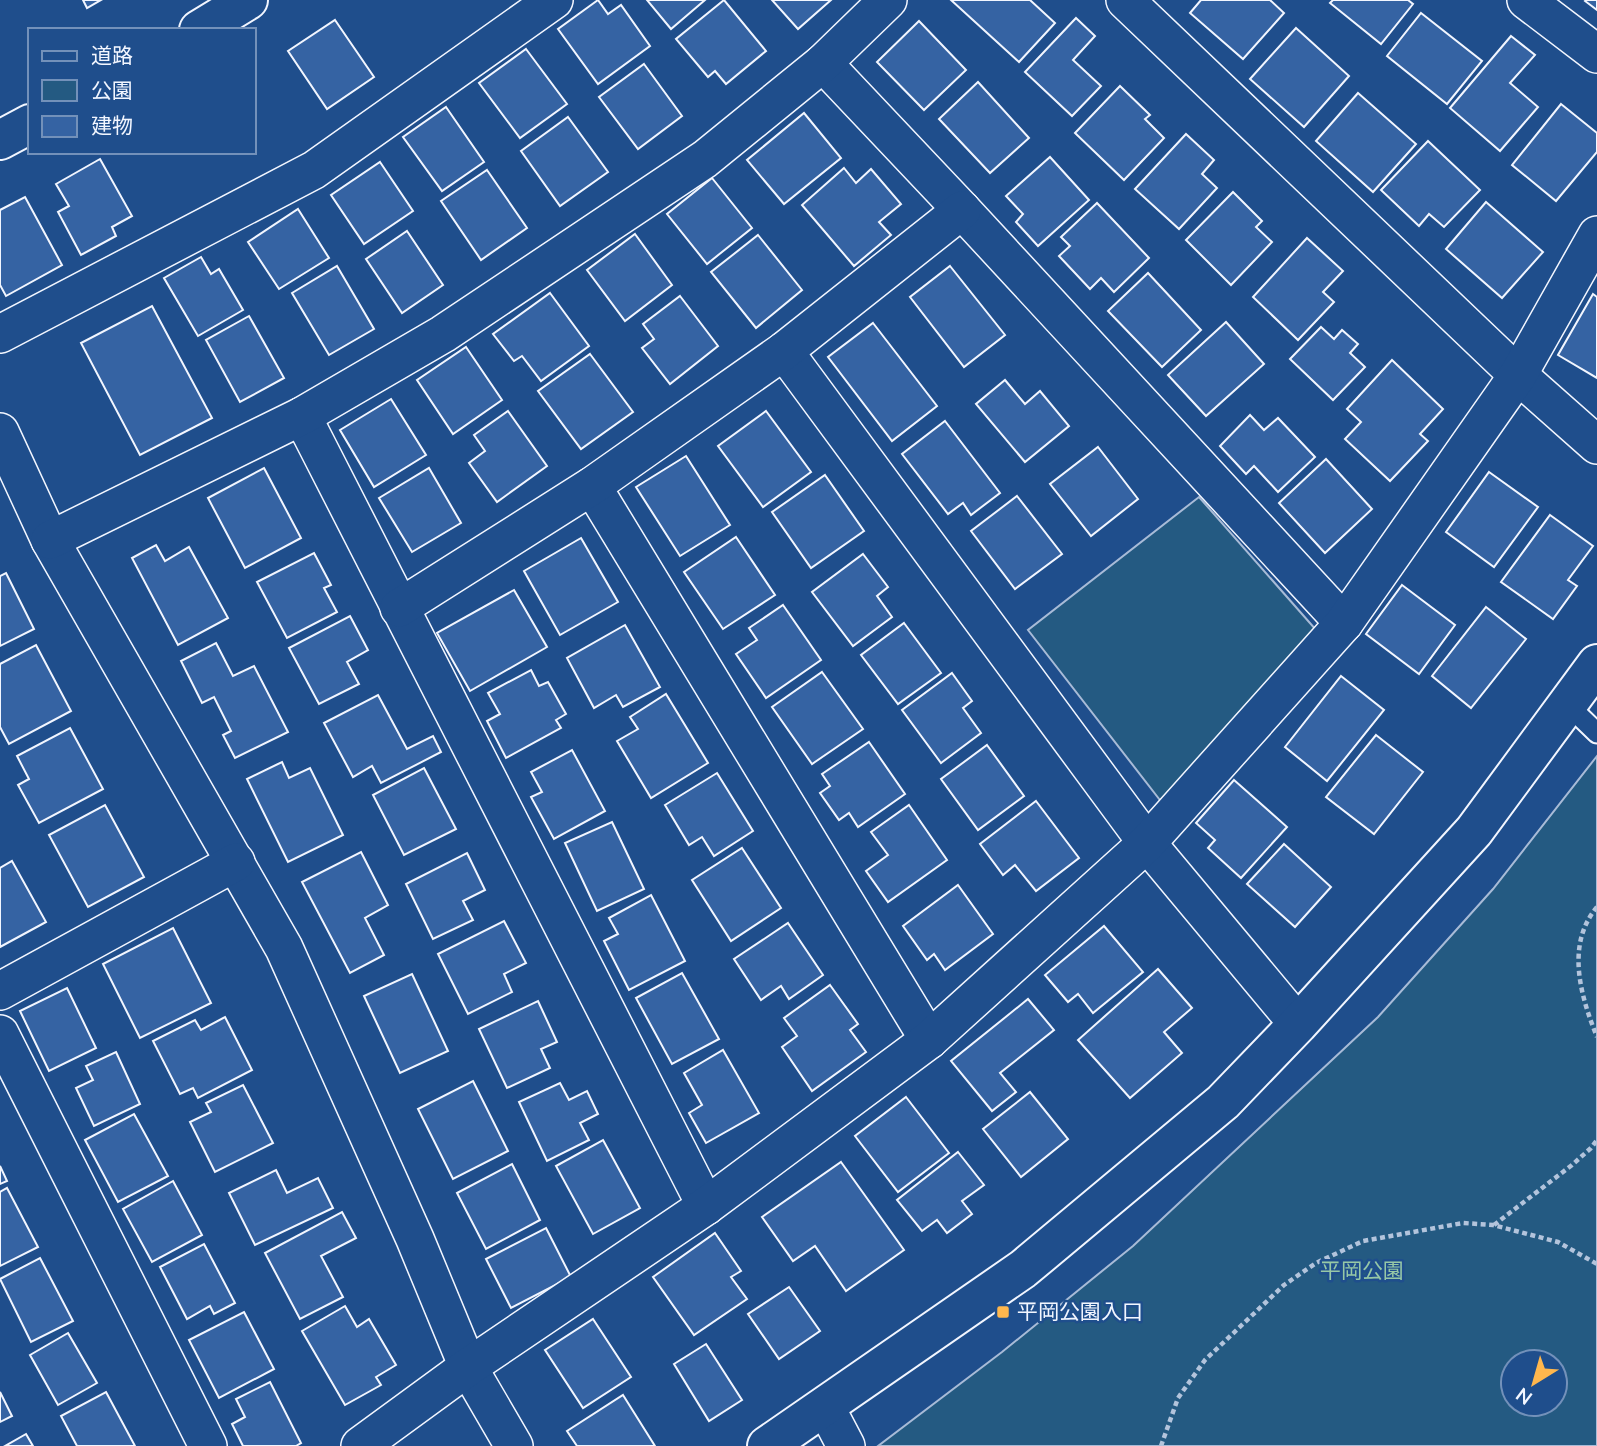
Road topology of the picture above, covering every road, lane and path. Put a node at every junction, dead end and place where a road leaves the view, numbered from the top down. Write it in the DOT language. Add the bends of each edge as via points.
graph roads {
  1 [pos="248,0"];
  2 [pos="554,0"];
  3 [pos="888,0"];
  4 [pos="1125,0"];
  5 [pos="1527,0"];
  6 [pos="202,28"];
  7 [pos="1597,54"];
  8 [pos="823,63"];
  9 [pos="28,125"];
  10 [pos="0,139"];
  11 [pos="962,211"];
  12 [pos="1597,235"];
  13 [pos="0,334"];
  14 [pos="784,351"];
  15 [pos="1518,375"];
  16 [pos="302,416"];
  17 [pos="0,432"];
  18 [pos="1597,445"];
  19 [pos="592,486"];
  20 [pos="50,540"];
  21 [pos="398,608"];
  22 [pos="1344,623"];
  23 [pos="1597,664"];
  24 [pos="1567,704"];
  25 [pos="1597,733"];
  26 [pos="1147,843"];
  27 [pos="236,862"];
  28 [pos="1597,907"];
  29 [pos="0,992"];
  30 [pos="1298,1024"];
  31 [pos="0,1034"];
  32 [pos="1597,1037"];
  33 [pos="929,1040"];
  34 [pos="1597,1140"];
  35 [pos="706,1206"];
  36 [pos="1493,1225"];
  37 [pos="1597,1264"];
  38 [pos="468,1367"];
  39 [pos="825,1406"];
  40 [pos="208,1446"];
  41 [pos="360,1446"];
  42 [pos="513,1446"];
  43 [pos="766,1446"];
  44 [pos="846,1446"];
  45 [pos="1161,1446"];
  1 -- 6 [label="street"];
  2 -- 13 [label="street" via="314,170"];
  3 -- 8 [label="street"];
  4 -- 15 [label="street"];
  5 -- 7 [label="street"];
  8 -- 11 [label="street"];
  8 -- 16 [label="street" via="705,159 443,334"];
  9 -- 10 [label="street"];
  11 -- 14 [label="street"];
  11 -- 22 [label="street"];
  12 -- 15 [label="street"];
  14 -- 19 [label="street"];
  14 -- 26 [label="street"];
  15 -- 18 [label="street"];
  15 -- 22 [label="street"];
  16 -- 20 [label="street"];
  16 -- 21 [label="street"];
  17 -- 20 [label="street"];
  19 -- 21 [label="street"];
  19 -- 33 [label="street"];
  20 -- 27 [label="street"];
  21 -- 35 [label="street"];
  22 -- 26 [label="street"];
  23 -- 24 [label="street"];
  24 -- 25 [label="lane"];
  24 -- 30 [label="street" via="1474,831"];
  26 -- 30 [label="street"];
  26 -- 33 [label="street"];
  27 -- 29 [label="street"];
  27 -- 38 [label="street" via="284,948"];
  28 -- 32 [label="path" via="1579,948 1578,979"];
  30 -- 39 [label="street" via="1223,1102 1023,1269"];
  31 -- 40 [label="street"];
  33 -- 35 [label="street"];
  34 -- 36 [label="path" via="1572,1165"];
  35 -- 38 [label="street"];
  36 -- 37 [label="path" via="1558,1242"];
  36 -- 45 [label="path" via="1463,1223 1363,1241 1316,1263 1284,1285 1206,1360 1178,1398"];
  38 -- 41 [label="street"];
  38 -- 42 [label="street"];
  39 -- 43 [label="street"];
  39 -- 44 [label="street"];
}
